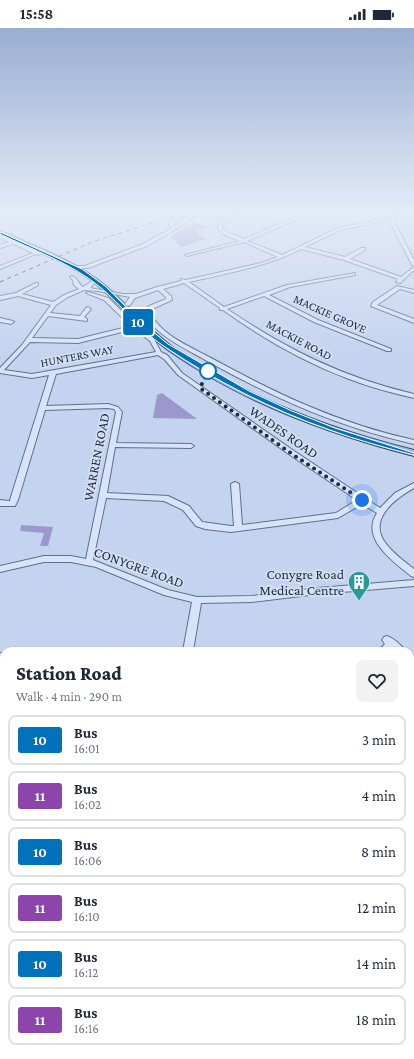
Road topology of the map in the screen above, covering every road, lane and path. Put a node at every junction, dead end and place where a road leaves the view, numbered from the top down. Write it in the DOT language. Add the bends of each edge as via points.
graph roads {
  1 [pos="20,260"];
  2 [pos="60,260"];
  3 [pos="70,260"];
  4 [pos="272,260"];
  5 [pos="349,260"];
  6 [pos="101,261"];
  7 [pos="75,267"];
  8 [pos="86,267"];
  9 [pos="0,268"];
  10 [pos="414,268"];
  11 [pos="95,272"];
  12 [pos="353,274"];
  13 [pos="72,276"];
  14 [pos="402,278"];
  15 [pos="95,280"];
  16 [pos="183,280"];
  17 [pos="35,286"];
  18 [pos="399,287"];
  19 [pos="159,288"];
  20 [pos="82,290"];
  21 [pos="111,291"];
  22 [pos="0,292"];
  23 [pos="414,292"];
  24 [pos="88,293"];
  25 [pos="143,293"];
  26 [pos="18,294"];
  27 [pos="264,294"];
  28 [pos="7,295"];
  29 [pos="136,296"];
  30 [pos="0,298"];
  31 [pos="54,304"];
  32 [pos="128,304"];
  33 [pos="88,309"];
  34 [pos="222,309"];
  35 [pos="46,314"];
  36 [pos="414,320"];
  37 [pos="0,321"];
  38 [pos="11,322"];
  39 [pos="135,327"];
  40 [pos="29,340"];
  41 [pos="389,350"];
  42 [pos="159,353"];
  43 [pos="0,371"];
  44 [pos="53,372"];
  45 [pos="414,396"];
  46 [pos="42,408"];
  47 [pos="414,442"];
  48 [pos="112,445"];
  49 [pos="191,446"];
  50 [pos="414,447"];
  51 [pos="414,453"];
  52 [pos="235,484"];
  53 [pos="414,486"];
  54 [pos="102,495"];
  55 [pos="362,500"];
  56 [pos="0,503"];
  57 [pos="380,512"];
  58 [pos="238,529"];
  59 [pos="89,562"];
  60 [pos="0,569"];
  61 [pos="414,574"];
  62 [pos="414,583"];
  63 [pos="197,600"];
  64 [pos="189,647"];
  65 [pos="386,647"];
  66 [pos="395,647"];
  1 -- 9 [label="street"];
  2 -- 7 [label="main road"];
  3 -- 8 [label="main road"];
  4 -- 16 [label="street" via="239,270"];
  5 -- 14 [label="street"];
  6 -- 8 [label="street"];
  6 -- 11 [label="street"];
  7 -- 8 [label="street"];
  7 -- 15 [label="main road"];
  8 -- 11 [label="main road"];
  10 -- 14 [label="street"];
  11 -- 21 [label="main road"];
  12 -- 27 [label="street" via="289,286"];
  13 -- 20 [label="street" via="76,286"];
  14 -- 18 [label="street" via="396,284"];
  15 -- 20 [label="street"];
  15 -- 21 [label="main road"];
  16 -- 19 [label="street"];
  16 -- 34 [label="street, MACKIE ROAD"];
  17 -- 26 [label="street"];
  18 -- 23 [label="street"];
  18 -- 36 [label="street" via="374,306"];
  19 -- 25 [label="street"];
  19 -- 47 [label="street" via="169,300 148,308 147,315 160,329 178,342 267,391 298,405 362,428"];
  20 -- 21 [label="street"];
  20 -- 31 [label="street"];
  21 -- 25 [label="street"];
  21 -- 29 [label="street"];
  21 -- 32 [label="main road"];
  21 -- 51 [label="main road" via="147,331 171,349 246,392 333,430"];
  22 -- 28 [label="street"];
  24 -- 39 [label="street, WADES ROAD" via="106,299"];
  25 -- 29 [label="street"];
  26 -- 28 [label="street"];
  26 -- 31 [label="street"];
  27 -- 34 [label="street"];
  27 -- 41 [label="street, MACKIE GROVE" via="316,321"];
  28 -- 30 [label="street"];
  29 -- 32 [label="street" via="130,299"];
  31 -- 35 [label="street"];
  32 -- 50 [label="main road" via="153,328 181,349 268,397 336,425"];
  33 -- 35 [label="street" via="83,319"];
  34 -- 45 [label="street, MACKIE ROAD" via="266,336 337,373 390,391"];
  35 -- 40 [label="street"];
  37 -- 38 [label="street"];
  39 -- 40 [label="street" via="78,341"];
  39 -- 42 [label="street, WADES ROAD" via="152,340"];
  40 -- 43 [label="street"];
  42 -- 44 [label="street, HUNTERS WAY"];
  42 -- 55 [label="street, WADES ROAD" via="186,378 292,454"];
  43 -- 44 [label="street, HUNTERS WAY" via="32,376"];
  44 -- 46 [label="street"];
  46 -- 48 [label="street, WARREN ROAD" via="116,408 119,414"];
  46 -- 56 [label="street" via="14,500 12,504"];
  48 -- 49 [label="street"];
  48 -- 54 [label="street, WARREN ROAD"];
  52 -- 58 [label="street"];
  53 -- 57 [label="street" via="398,494"];
  54 -- 58 [label="street" via="165,498 186,508 199,524 213,528"];
  54 -- 59 [label="street, WARREN ROAD"];
  55 -- 57 [label="street, WADES ROAD"];
  55 -- 58 [label="street" via="338,515"];
  57 -- 61 [label="street" via="375,522 376,535"];
  59 -- 60 [label="street, CONYGRE ROAD" via="55,558"];
  59 -- 63 [label="street, CONYGRE ROAD" via="167,593"];
  62 -- 63 [label="street, CONYGRE ROAD" via="318,590 252,599"];
  63 -- 64 [label="street"];
  65 -- 66 [label="street" via="389,642"];
}
